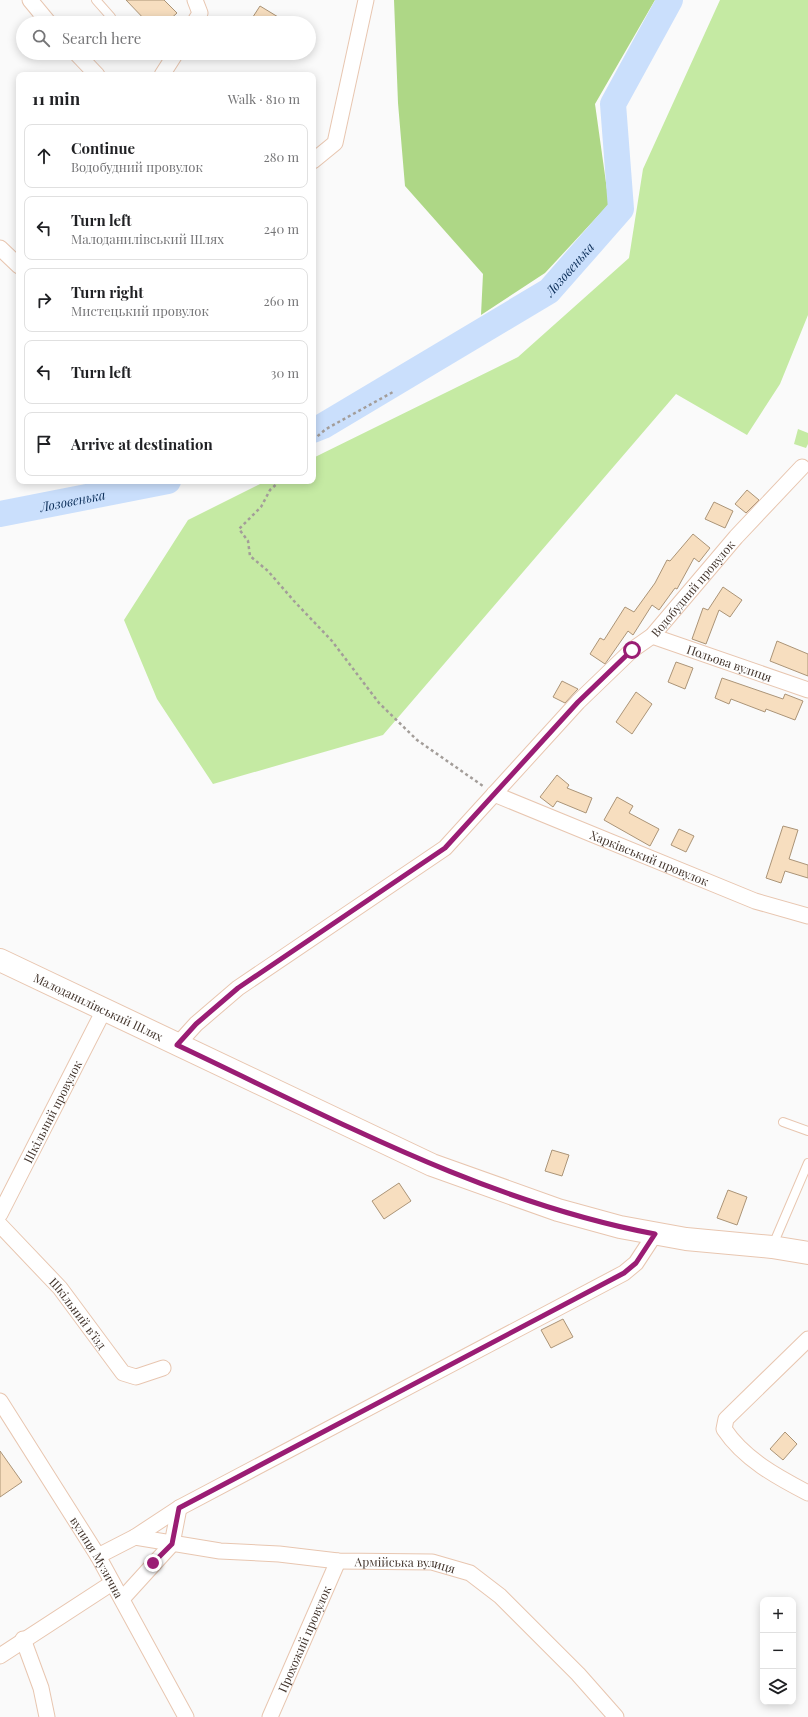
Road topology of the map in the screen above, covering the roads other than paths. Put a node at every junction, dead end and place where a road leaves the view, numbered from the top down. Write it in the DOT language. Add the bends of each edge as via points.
graph roads {
  1 [pos="30,0"];
  2 [pos="96,0"];
  3 [pos="195,0"];
  4 [pos="366,0"];
  5 [pos="43,16"];
  6 [pos="110,16"];
  7 [pos="198,16"];
  8 [pos="83,60"];
  9 [pos="172,60"];
  10 [pos="94,72"];
  11 [pos="164,72"];
  12 [pos="316,159"];
  13 [pos="0,248"];
  14 [pos="16,263"];
  15 [pos="802,467"];
  16 [pos="652,636"];
  17 [pos="808,690"];
  18 [pos="494,794"];
  19 [pos="808,916"];
  20 [pos="0,960"];
  21 [pos="104,1010"];
  22 [pos="177,1045"];
  23 [pos="783,1122"];
  24 [pos="808,1131"];
  25 [pos="808,1163"];
  26 [pos="0,1214"];
  27 [pos="0,1225"];
  28 [pos="655,1234"];
  29 [pos="772,1247"];
  30 [pos="808,1253"];
  31 [pos="808,1339"];
  32 [pos="163,1368"];
  33 [pos="0,1401"];
  34 [pos="808,1493"];
  35 [pos="179,1508"];
  36 [pos="135,1537"];
  37 [pos="172,1544"];
  38 [pos="98,1556"];
  39 [pos="338,1561"];
  40 [pos="112,1583"];
  41 [pos="122,1600"];
  42 [pos="23,1639"];
  43 [pos="0,1656"];
  44 [pos="47,1717"];
  45 [pos="186,1717"];
  46 [pos="270,1717"];
  47 [pos="616,1717"];
  1 -- 5 [label="street"];
  2 -- 6 [label="lane"];
  3 -- 7 [label="street" via="200,13"];
  4 -- 12 [label="street" via="335,143"];
  8 -- 10 [label="street"];
  9 -- 11 [label="street"];
  13 -- 14 [label="street"];
  15 -- 16 [label="street, Водобудний провулок" via="736,537"];
  16 -- 17 [label="street, Польова вулиця"];
  16 -- 18 [label="street, Водобудний провулок" via="632,650 578,702"];
  18 -- 19 [label="street, Харківський провулок" via="755,901"];
  18 -- 22 [label="street, Водобудний провулок" via="445,848 238,988 196,1024"];
  20 -- 21 [label="main road, Малоданилівський Шлях"];
  21 -- 22 [label="main road, Малоданилівський Шлях"];
  21 -- 26 [label="street, Шкільний провулок"];
  22 -- 28 [label="main road, Малоданилівський Шлях" via="432,1166 558,1210"];
  23 -- 24 [label="lane"];
  25 -- 29 [label="lane"];
  27 -- 32 [label="street, Шкільний в’їзд" via="60,1288 122,1373 136,1378"];
  28 -- 29 [label="main road, Малоданилівський Шлях" via="686,1240"];
  28 -- 35 [label="street" via="636,1263 624,1273"];
  29 -- 30 [label="main road, Малоданилівський Шлях"];
  31 -- 34 [label="street" via="726,1419 724,1429 732,1441 751,1458 783,1480"];
  33 -- 38 [label="street, вулиця Музична"];
  35 -- 36 [label="street"];
  35 -- 37 [label="street"];
  36 -- 37 [label="street, Армійська вулиця"];
  36 -- 38 [label="street"];
  37 -- 39 [label="street, Армійська вулиця" via="220,1551"];
  37 -- 41 [label="street"];
  38 -- 40 [label="street, вулиця Музична"];
  39 -- 46 [label="street, Прохожий провулок"];
  39 -- 47 [label="street, Армійська вулиця" via="432,1562 470,1573 506,1602 578,1674"];
  40 -- 41 [label="street, вулиця Музична"];
  40 -- 42 [label="street"];
  41 -- 45 [label="street, вулиця Музична"];
  42 -- 43 [label="street"];
  42 -- 44 [label="street" via="41,1688"];
}
